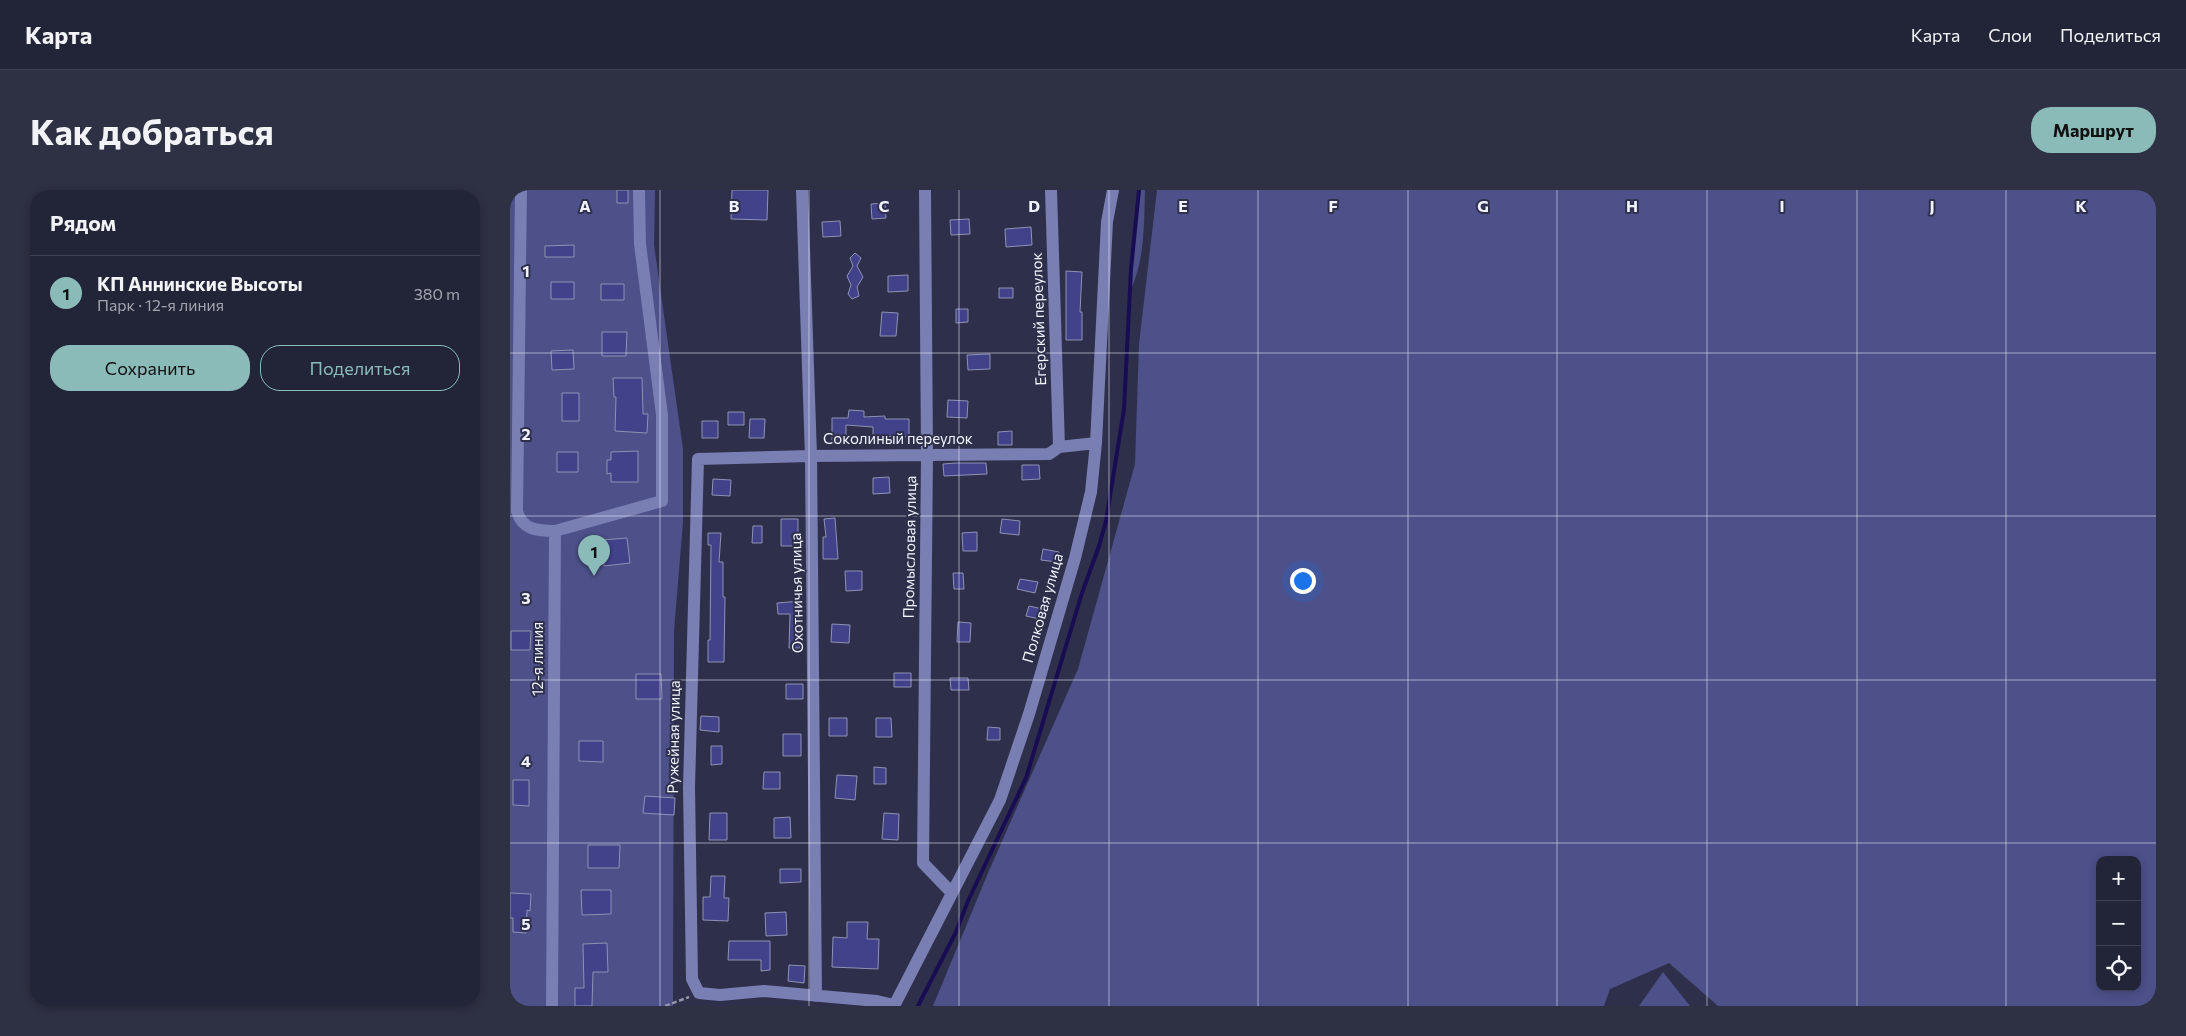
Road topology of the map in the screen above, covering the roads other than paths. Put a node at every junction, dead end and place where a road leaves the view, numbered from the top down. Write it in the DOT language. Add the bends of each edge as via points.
graph roads {
  1 [pos="521,190"];
  2 [pos="639,190"];
  3 [pos="802,190"];
  4 [pos="925,190"];
  5 [pos="1051,190"];
  6 [pos="1113,190"];
  7 [pos="1096,444"];
  8 [pos="1059,447"];
  9 [pos="927,455"];
  10 [pos="811,456"];
  11 [pos="698,459"];
  12 [pos="555,531"];
  13 [pos="952,893"];
  14 [pos="816,996"];
  15 [pos="718,1001"];
  16 [pos="552,1006"];
  17 [pos="894,1006"];
  1 -- 12 [label="street" via="517,511 519,518 530,528"];
  2 -- 12 [label="street" via="640,244 662,414 662,501"];
  3 -- 10 [label="street, Охотничья улица"];
  4 -- 9 [label="street, Промысловая улица"];
  5 -- 8 [label="street, Егерский переулок"];
  6 -- 7 [label="street, Полковая улица" via="1107,222"];
  7 -- 8 [label="street, Соколиный переулок"];
  7 -- 13 [label="street, Полковая улица" via="1091,492 1075,558 1029,714 1000,800"];
  8 -- 9 [label="street, Соколиный переулок" via="1048,454"];
  9 -- 10 [label="street, Соколиный переулок"];
  9 -- 13 [label="street, Промысловая улица" via="923,863"];
  10 -- 11 [label="street, Соколиный переулок"];
  10 -- 14 [label="street, Охотничья улица"];
  11 -- 15 [label="street, Ружейная улица" via="689,787 692,979 699,993"];
  12 -- 16 [label="street, 12-я линия"];
  13 -- 17 [label="street, Полковая улица"];
  14 -- 15 [label="street" via="764,991"];
  14 -- 17 [label="street" via="877,1001"];
}
